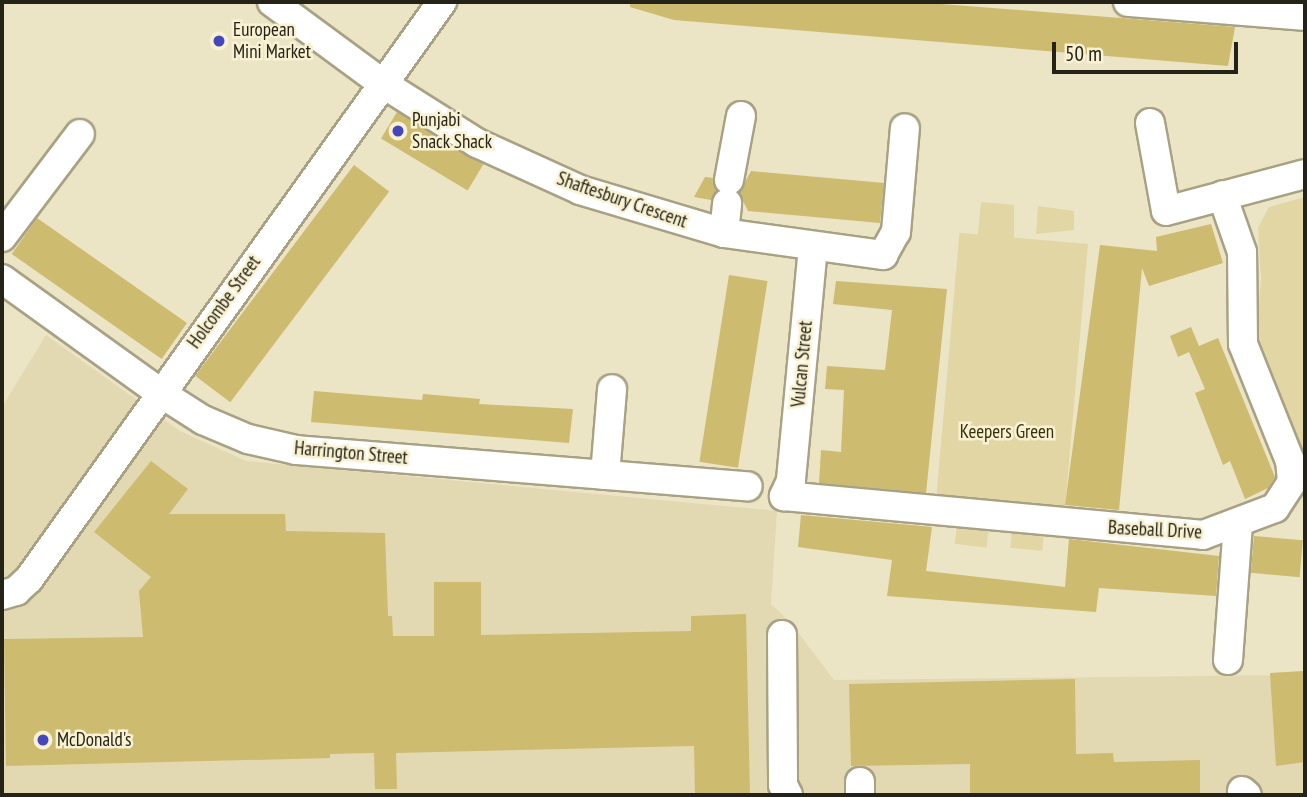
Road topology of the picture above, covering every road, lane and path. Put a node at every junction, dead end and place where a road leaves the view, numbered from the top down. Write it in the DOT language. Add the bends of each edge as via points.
graph roads {
  1 [pos="272,2"];
  2 [pos="442,2"];
  3 [pos="1128,2"];
  4 [pos="1305,16"];
  5 [pos="382,83"];
  6 [pos="741,116"];
  7 [pos="1150,123"];
  8 [pos="905,128"];
  9 [pos="80,134"];
  10 [pos="1305,174"];
  11 [pos="1222,195"];
  12 [pos="724,233"];
  13 [pos="2,237"];
  14 [pos="813,247"];
  15 [pos="2,279"];
  16 [pos="612,388"];
  17 [pos="159,392"];
  18 [pos="605,475"];
  19 [pos="748,486"];
  20 [pos="787,489"];
  21 [pos="1238,525"];
  22 [pos="2,595"];
  23 [pos="782,635"];
  24 [pos="1228,660"];
  25 [pos="788,795"];
  1 -- 5 [label="street, Shaftesbury Crescent"];
  2 -- 5 [label="street, Holcombe Street"];
  3 -- 4 [label="street"];
  5 -- 12 [label="street, Shaftesbury Crescent" via="477,143 580,190"];
  5 -- 17 [label="street, Holcombe Street"];
  6 -- 12 [label="street"];
  7 -- 11 [label="street" via="1167,211"];
  8 -- 14 [label="street, Shaftesbury Crescent" via="896,232 883,255"];
  9 -- 13 [label="street"];
  10 -- 11 [label="street"];
  11 -- 21 [label="street, Baseball Drive" via="1242,252 1243,344 1290,461 1292,482 1275,508"];
  12 -- 14 [label="street, Shaftesbury Crescent"];
  14 -- 20 [label="street, Vulcan Street"];
  15 -- 17 [label="street, Harrington Street"];
  16 -- 18 [label="street"];
  17 -- 18 [label="street, Harrington Street" via="230,433 296,450"];
  17 -- 22 [label="street, Holcombe Street" via="29,579 16,591"];
  18 -- 19 [label="street, Harrington Street"];
  20 -- 21 [label="street, Baseball Drive" via="1203,535"];
  21 -- 24 [label="street"];
  23 -- 25 [label="street" via="783,785"];
}
